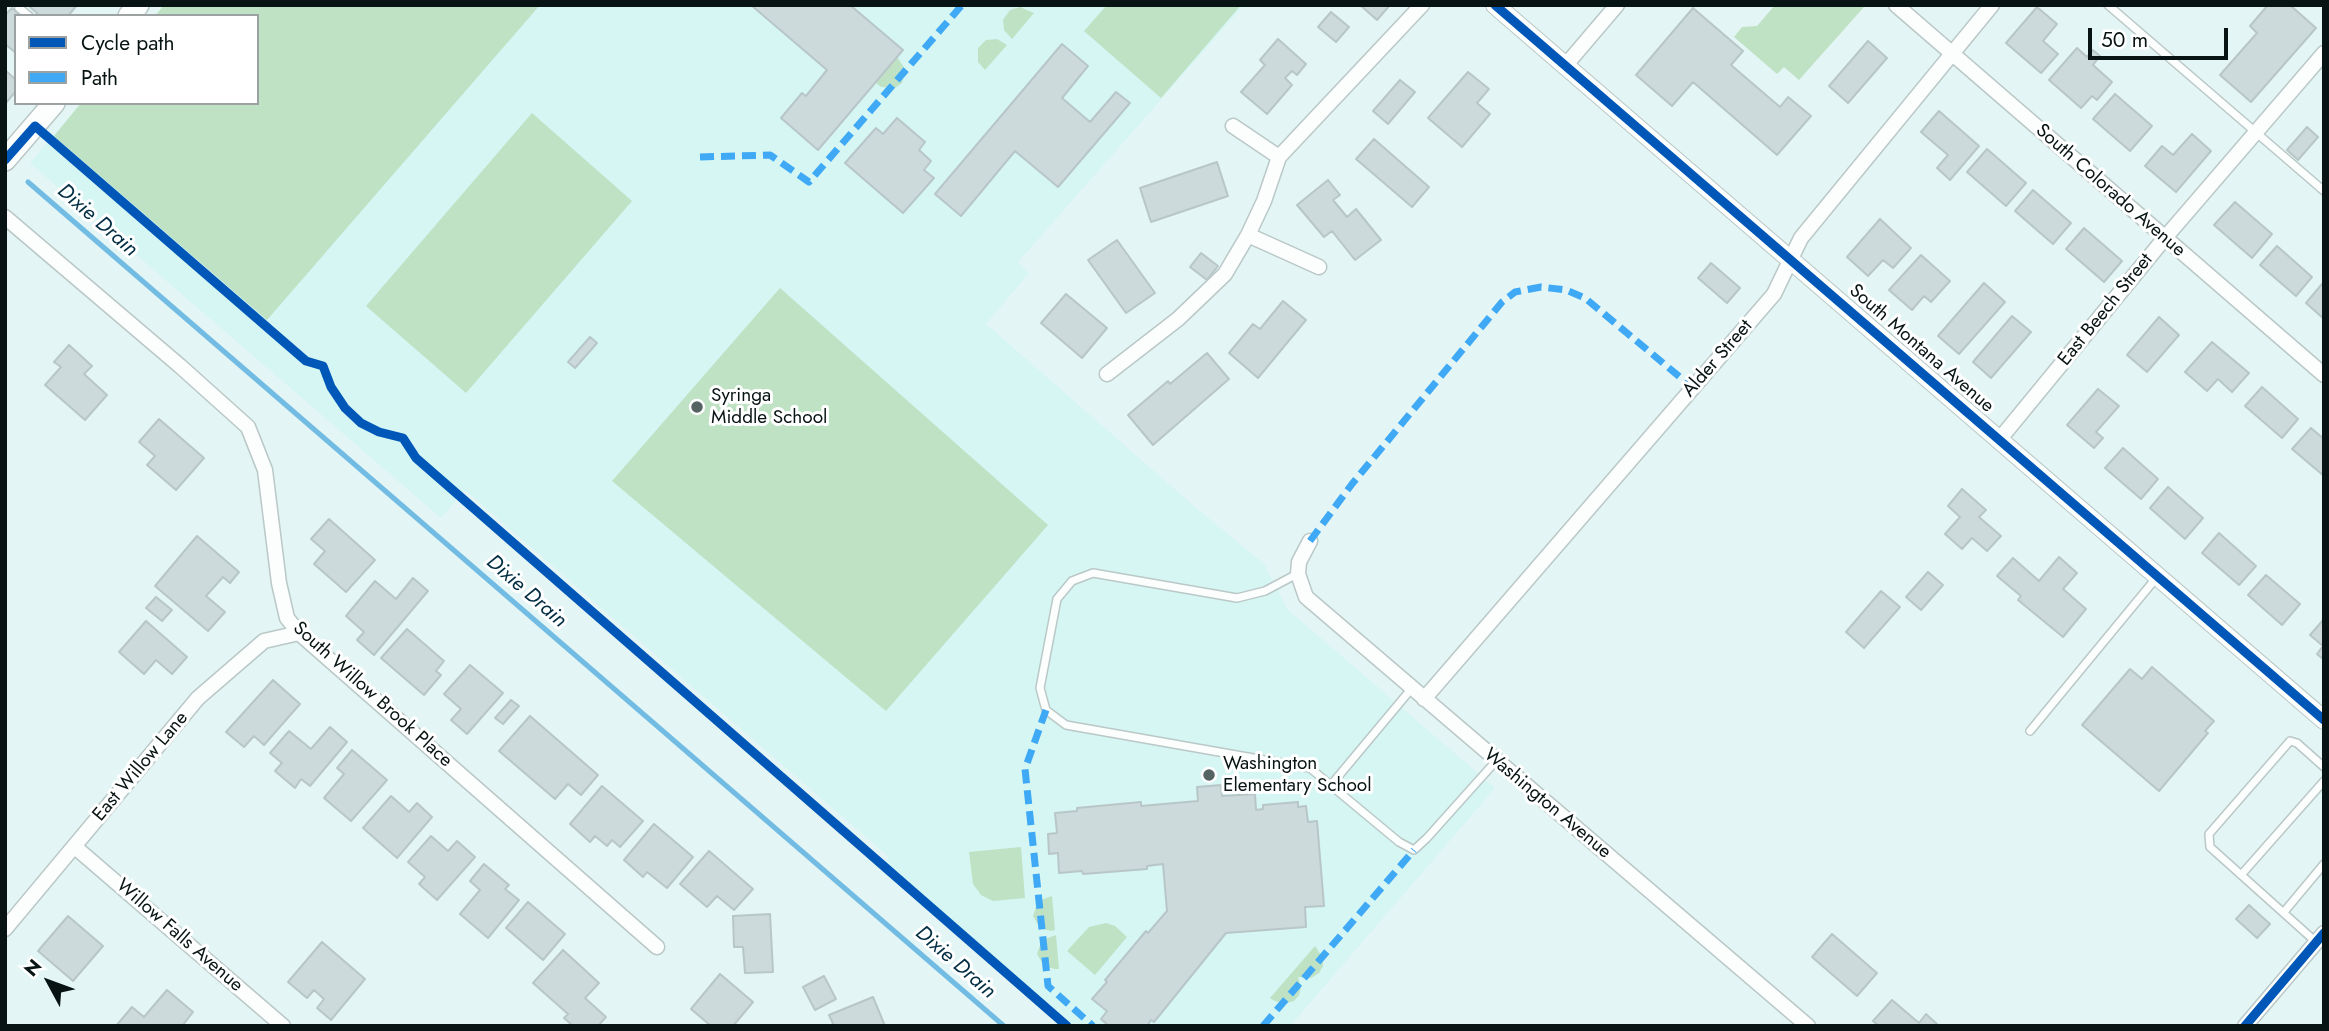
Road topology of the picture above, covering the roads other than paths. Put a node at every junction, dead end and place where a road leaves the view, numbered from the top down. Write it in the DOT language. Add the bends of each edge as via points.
graph roads {
  1 [pos="1422,5"];
  2 [pos="1495,5"];
  3 [pos="1618,5"];
  4 [pos="1896,5"];
  5 [pos="1992,5"];
  6 [pos="2108,5"];
  7 [pos="19,8"];
  8 [pos="26,14"];
  9 [pos="2324,53"];
  10 [pos="1953,54"];
  11 [pos="1566,66"];
  12 [pos="52,105"];
  13 [pos="1233,125"];
  14 [pos="2256,133"];
  15 [pos="1279,158"];
  16 [pos="5,160"];
  17 [pos="2324,191"];
  18 [pos="5,216"];
  19 [pos="1248,235"];
  20 [pos="2165,239"];
  21 [pos="1790,260"];
  22 [pos="1319,267"];
  23 [pos="1107,374"];
  24 [pos="2324,375"];
  25 [pos="1999,440"];
  26 [pos="1310,541"];
  27 [pos="1298,574"];
  28 [pos="2158,577"];
  29 [pos="299,633"];
  30 [pos="1412,688"];
  31 [pos="1424,699"];
  32 [pos="2324,720"];
  33 [pos="2030,732"];
  34 [pos="1496,761"];
  35 [pos="2324,767"];
  36 [pos="2324,781"];
  37 [pos="1331,785"];
  38 [pos="75,847"];
  39 [pos="2324,864"];
  40 [pos="2241,875"];
  41 [pos="2284,912"];
  42 [pos="5,929"];
  43 [pos="2320,937"];
  44 [pos="657,947"];
  45 [pos="274,1023"];
  46 [pos="1808,1026"];
  47 [pos="2245,1026"];
  1 -- 15 [label="street"];
  2 -- 11 [label="street, South Montana Avenue"];
  3 -- 11 [label="street"];
  4 -- 10 [label="street, South Colorado Avenue"];
  5 -- 10 [label="street, Alder Street"];
  6 -- 14 [label="lane"];
  7 -- 8 [label="lane"];
  9 -- 14 [label="street, East Beech Street"];
  10 -- 20 [label="street, South Colorado Avenue"];
  10 -- 21 [label="street, Alder Street" via="1801,238"];
  11 -- 21 [label="street, South Montana Avenue"];
  12 -- 16 [label="main road"];
  13 -- 15 [label="street"];
  14 -- 17 [label="lane"];
  14 -- 20 [label="street, East Beech Street"];
  15 -- 19 [label="street"];
  18 -- 29 [label="street, South Willow Brook Place" via="248,427 265,470 287,618"];
  19 -- 22 [label="street"];
  19 -- 23 [label="street" via="1224,274 1178,319"];
  20 -- 24 [label="street, South Colorado Avenue"];
  20 -- 25 [label="street, East Beech Street"];
  21 -- 25 [label="street, South Montana Avenue"];
  21 -- 31 [label="street, Alder Street" via="1774,294"];
  25 -- 28 [label="street, South Montana Avenue"];
  26 -- 27 [label="street" via="1298,562"];
  27 -- 30 [label="street, Washington Avenue" via="1306,597"];
  27 -- 37 [label="lane" via="1256,595 1237,598 1093,573 1072,581 1057,599 1040,688 1046,710 1066,725 1310,768"];
  28 -- 32 [label="street, South Montana Avenue"];
  28 -- 33 [label="lane"];
  29 -- 38 [label="street, East Willow Lane" via="264,641 198,698"];
  29 -- 44 [label="street, South Willow Brook Place"];
  30 -- 31 [label="street, Washington Avenue"];
  30 -- 37 [label="lane"];
  31 -- 34 [label="street, Washington Avenue"];
  34 -- 37 [label="lane" via="1414,850"];
  34 -- 46 [label="street, Washington Avenue"];
  35 -- 40 [label="lane" via="2290,741 2209,834 2210,847"];
  36 -- 40 [label="lane"];
  38 -- 42 [label="street, East Willow Lane"];
  38 -- 45 [label="street, Willow Falls Avenue"];
  39 -- 41 [label="lane"];
  40 -- 41 [label="lane"];
  41 -- 43 [label="lane"];
  43 -- 47 [label="street"];
}
